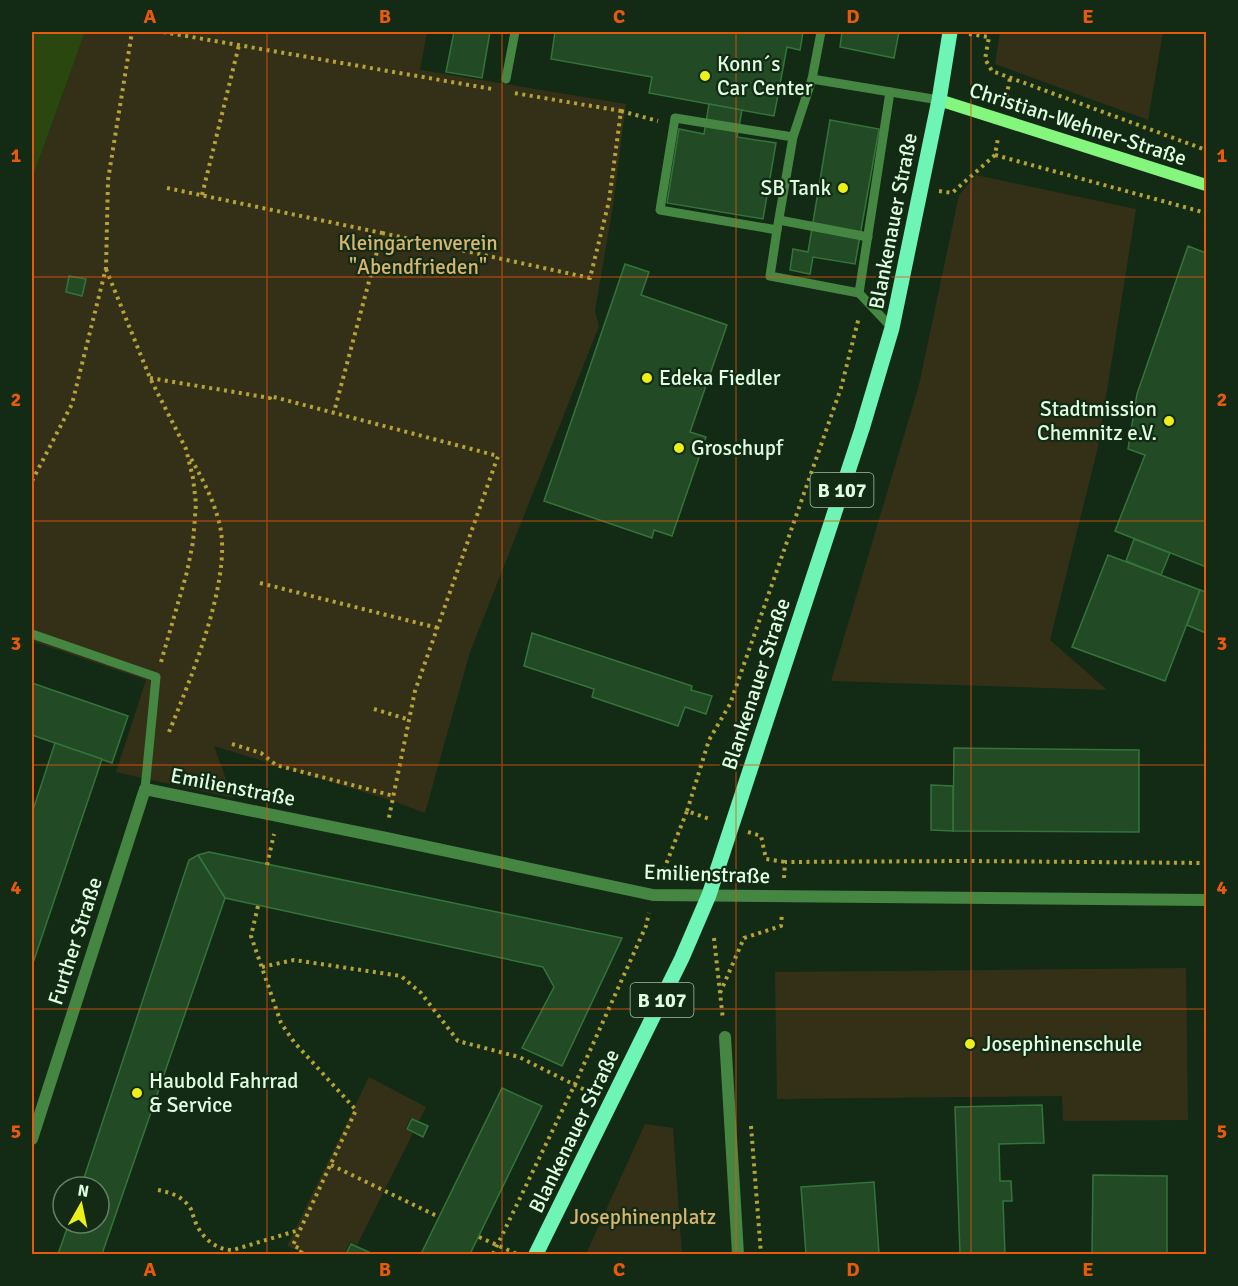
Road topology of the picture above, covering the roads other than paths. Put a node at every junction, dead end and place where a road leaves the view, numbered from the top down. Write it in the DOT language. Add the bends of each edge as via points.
graph roads {
  1 [pos="515,32"];
  2 [pos="821,32"];
  3 [pos="950,32"];
  4 [pos="506,79"];
  5 [pos="812,79"];
  6 [pos="890,92"];
  7 [pos="939,100"];
  8 [pos="794,137"];
  9 [pos="1206,185"];
  10 [pos="778,225"];
  11 [pos="868,237"];
  12 [pos="859,293"];
  13 [pos="892,328"];
  14 [pos="32,634"];
  15 [pos="145,789"];
  16 [pos="709,895"];
  17 [pos="1206,900"];
  18 [pos="725,1037"];
  19 [pos="32,1139"];
  20 [pos="536,1254"];
  21 [pos="738,1254"];
  1 -- 4 [label="lane"];
  2 -- 5 [label="lane"];
  3 -- 7 [label="main road, Blankenauer Straße / B 107"];
  5 -- 6 [label="lane"];
  5 -- 8 [label="lane"];
  6 -- 7 [label="lane"];
  6 -- 11 [label="lane"];
  7 -- 9 [label="main road, Christian-Wehner-Straße"];
  7 -- 13 [label="main road, Blankenauer Straße / B 107"];
  8 -- 10 [label="lane"];
  8 -- 10 [label="lane, Blankenauer Straße" via="675,118 660,210"];
  10 -- 11 [label="lane, Blankenauer Straße"];
  10 -- 12 [label="lane" via="770,276"];
  11 -- 12 [label="lane"];
  12 -- 13 [label="lane"];
  13 -- 16 [label="main road, Blankenauer Straße / B 107"];
  14 -- 15 [label="lane" via="156,677"];
  15 -- 16 [label="street, Emilienstraße" via="653,895"];
  15 -- 19 [label="street, Further Straße"];
  16 -- 17 [label="street, Emilienstraße"];
  16 -- 20 [label="main road, Blankenauer Straße / B 107" via="682,958"];
  18 -- 21 [label="street"];
}
